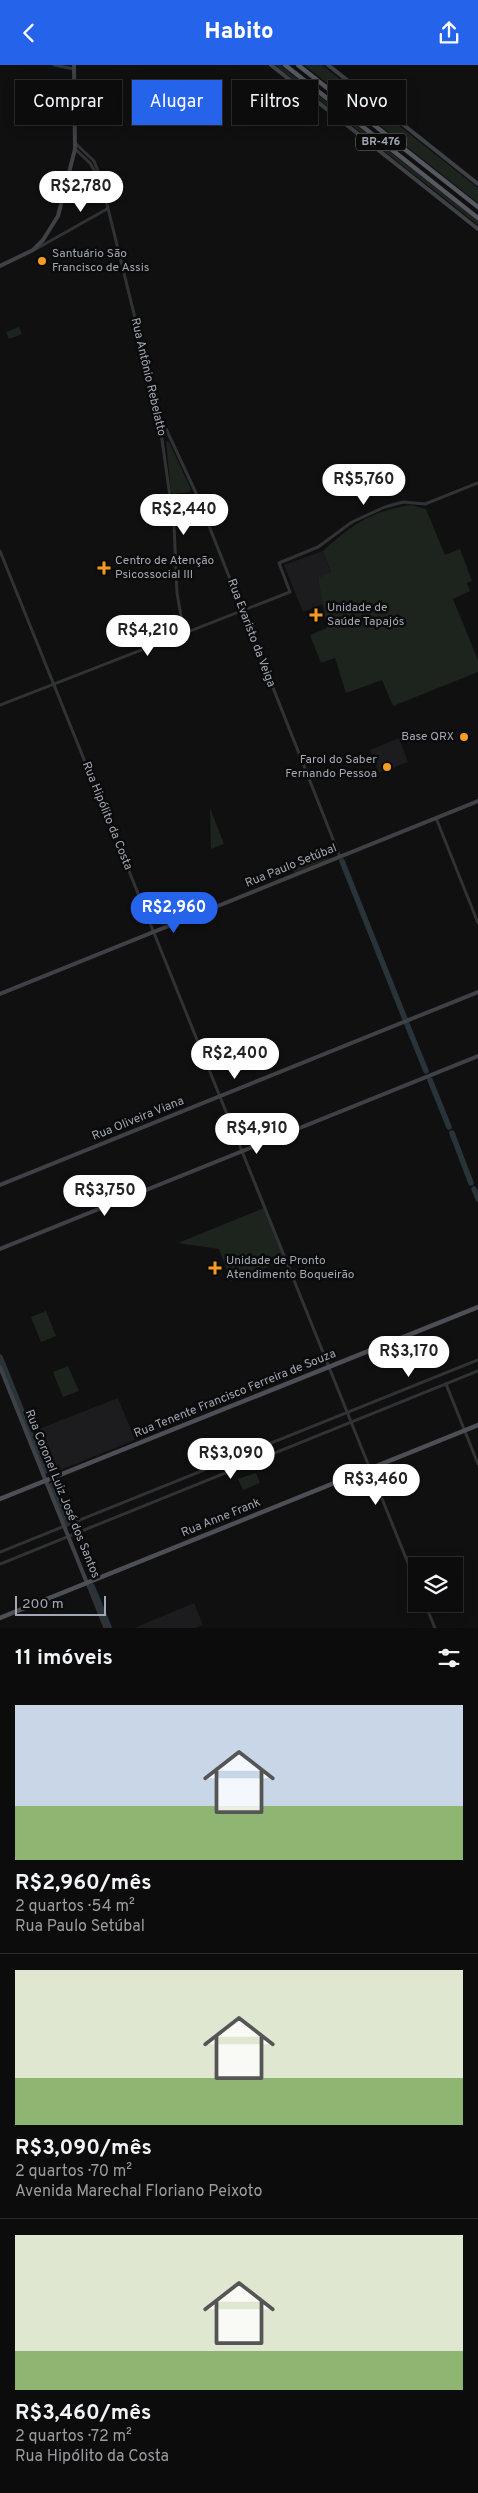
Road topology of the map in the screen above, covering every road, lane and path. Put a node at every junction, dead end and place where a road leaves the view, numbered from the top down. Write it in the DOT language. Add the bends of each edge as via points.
graph roads {
  1 [pos="54,65"];
  2 [pos="271,65"];
  3 [pos="285,65"];
  4 [pos="298,65"];
  5 [pos="328,65"];
  6 [pos="74,67"];
  7 [pos="75,143"];
  8 [pos="75,149"];
  9 [pos="102,184"];
  10 [pos="478,184"];
  11 [pos="478,207"];
  12 [pos="108,209"];
  13 [pos="478,218"];
  14 [pos="478,229"];
  15 [pos="33,250"];
  16 [pos="0,266"];
  17 [pos="158,411"];
  18 [pos="171,438"];
  19 [pos="163,441"];
  20 [pos="478,483"];
  21 [pos="0,551"];
  22 [pos="243,610"];
  23 [pos="184,633"];
  24 [pos="54,684"];
  25 [pos="0,705"];
  26 [pos="478,801"];
  27 [pos="436,818"];
  28 [pos="340,857"];
  29 [pos="478,923"];
  30 [pos="154,932"];
  31 [pos="478,993"];
  32 [pos="0,995"];
  33 [pos="478,1056"];
  34 [pos="220,1096"];
  35 [pos="242,1151"];
  36 [pos="0,1185"];
  37 [pos="0,1249"];
  38 [pos="478,1307"];
  39 [pos="478,1361"];
  40 [pos="0,1367"];
  41 [pos="329,1367"];
  42 [pos="478,1371"];
  43 [pos="446,1384"];
  44 [pos="347,1412"];
  45 [pos="352,1423"];
  46 [pos="478,1425"];
  47 [pos="464,1431"];
  48 [pos="478,1464"];
  49 [pos="370,1469"];
  50 [pos="46,1481"];
  51 [pos="0,1499"];
  52 [pos="64,1526"];
  53 [pos="68,1537"];
  54 [pos="0,1552"];
  55 [pos="0,1563"];
  56 [pos="408,1563"];
  57 [pos="87,1583"];
  58 [pos="428,1612"];
  59 [pos="0,1618"];
  60 [pos="105,1628"];
  61 [pos="434,1628"];
  1 -- 6 [label="street"];
  2 -- 14 [label="main road"];
  3 -- 13 [label="highway, BR-476"];
  4 -- 11 [label="highway, BR-476"];
  5 -- 10 [label="main road"];
  6 -- 7 [label="main road"];
  7 -- 8 [label="main road"];
  7 -- 9 [label="street, Rua Antônio Rebelatto" via="94,161"];
  8 -- 9 [label="street, Rua Antônio Rebelatto" via="91,164"];
  8 -- 15 [label="main road" via="58,216"];
  9 -- 12 [label="street, Rua Antônio Rebelatto"];
  12 -- 15 [label="street"];
  12 -- 17 [label="street, Rua Antônio Rebelatto"];
  15 -- 16 [label="main road"];
  17 -- 18 [label="street, Rua Evaristo da Veiga"];
  17 -- 19 [label="street, Rua Antônio Rebelatto"];
  18 -- 19 [label="street"];
  18 -- 22 [label="street, Rua Evaristo da Veiga"];
  19 -- 23 [label="street, Rua Antônio Rebelatto" via="174,525 178,603"];
  20 -- 22 [label="street" via="423,505 403,502 352,522 315,549 278,563 290,592"];
  21 -- 24 [label="street, Rua Hipólito da Costa"];
  22 -- 23 [label="street"];
  22 -- 28 [label="street, Rua Evaristo da Veiga"];
  23 -- 24 [label="street"];
  24 -- 25 [label="street"];
  24 -- 30 [label="street, Rua Hipólito da Costa"];
  26 -- 27 [label="main road, Rua Paulo Setúbal"];
  27 -- 28 [label="main road, Rua Paulo Setúbal"];
  27 -- 29 [label="street"];
  28 -- 30 [label="main road, Rua Paulo Setúbal"];
  30 -- 32 [label="main road, Rua Paulo Setúbal"];
  30 -- 34 [label="street, Rua Hipólito da Costa"];
  31 -- 34 [label="main road, Rua Oliveira Viana"];
  33 -- 35 [label="main road"];
  34 -- 35 [label="street, Rua Hipólito da Costa"];
  34 -- 36 [label="main road, Rua Oliveira Viana"];
  35 -- 37 [label="main road"];
  35 -- 41 [label="street, Rua Hipólito da Costa"];
  38 -- 41 [label="main road, Rua Tenente Francisco Ferreira de Souza"];
  39 -- 44 [label="street"];
  40 -- 50 [label="main road, Rua Coronel Luiz José dos Santos"];
  41 -- 44 [label="street, Rua Hipólito da Costa"];
  41 -- 50 [label="main road, Rua Tenente Francisco Ferreira de Souza"];
  42 -- 43 [label="street"];
  43 -- 45 [label="street"];
  43 -- 47 [label="street"];
  44 -- 45 [label="street, Rua Hipólito da Costa"];
  44 -- 52 [label="street"];
  45 -- 49 [label="street, Rua Hipólito da Costa"];
  45 -- 53 [label="street"];
  46 -- 47 [label="main road, Rua Anne Frank"];
  47 -- 48 [label="street"];
  47 -- 49 [label="main road, Rua Anne Frank"];
  49 -- 56 [label="street, Rua Hipólito da Costa"];
  49 -- 57 [label="main road, Rua Anne Frank"];
  50 -- 51 [label="main road, Rua Tenente Francisco Ferreira de Souza"];
  50 -- 52 [label="main road, Rua Coronel Luiz José dos Santos"];
  52 -- 53 [label="main road, Rua Coronel Luiz José dos Santos"];
  52 -- 54 [label="street"];
  53 -- 55 [label="street"];
  53 -- 57 [label="main road, Rua Coronel Luiz José dos Santos"];
  57 -- 59 [label="main road, Rua Anne Frank"];
  57 -- 60 [label="street, Rua Coronel Luiz José dos Santos"];
  58 -- 61 [label="street"];
}
